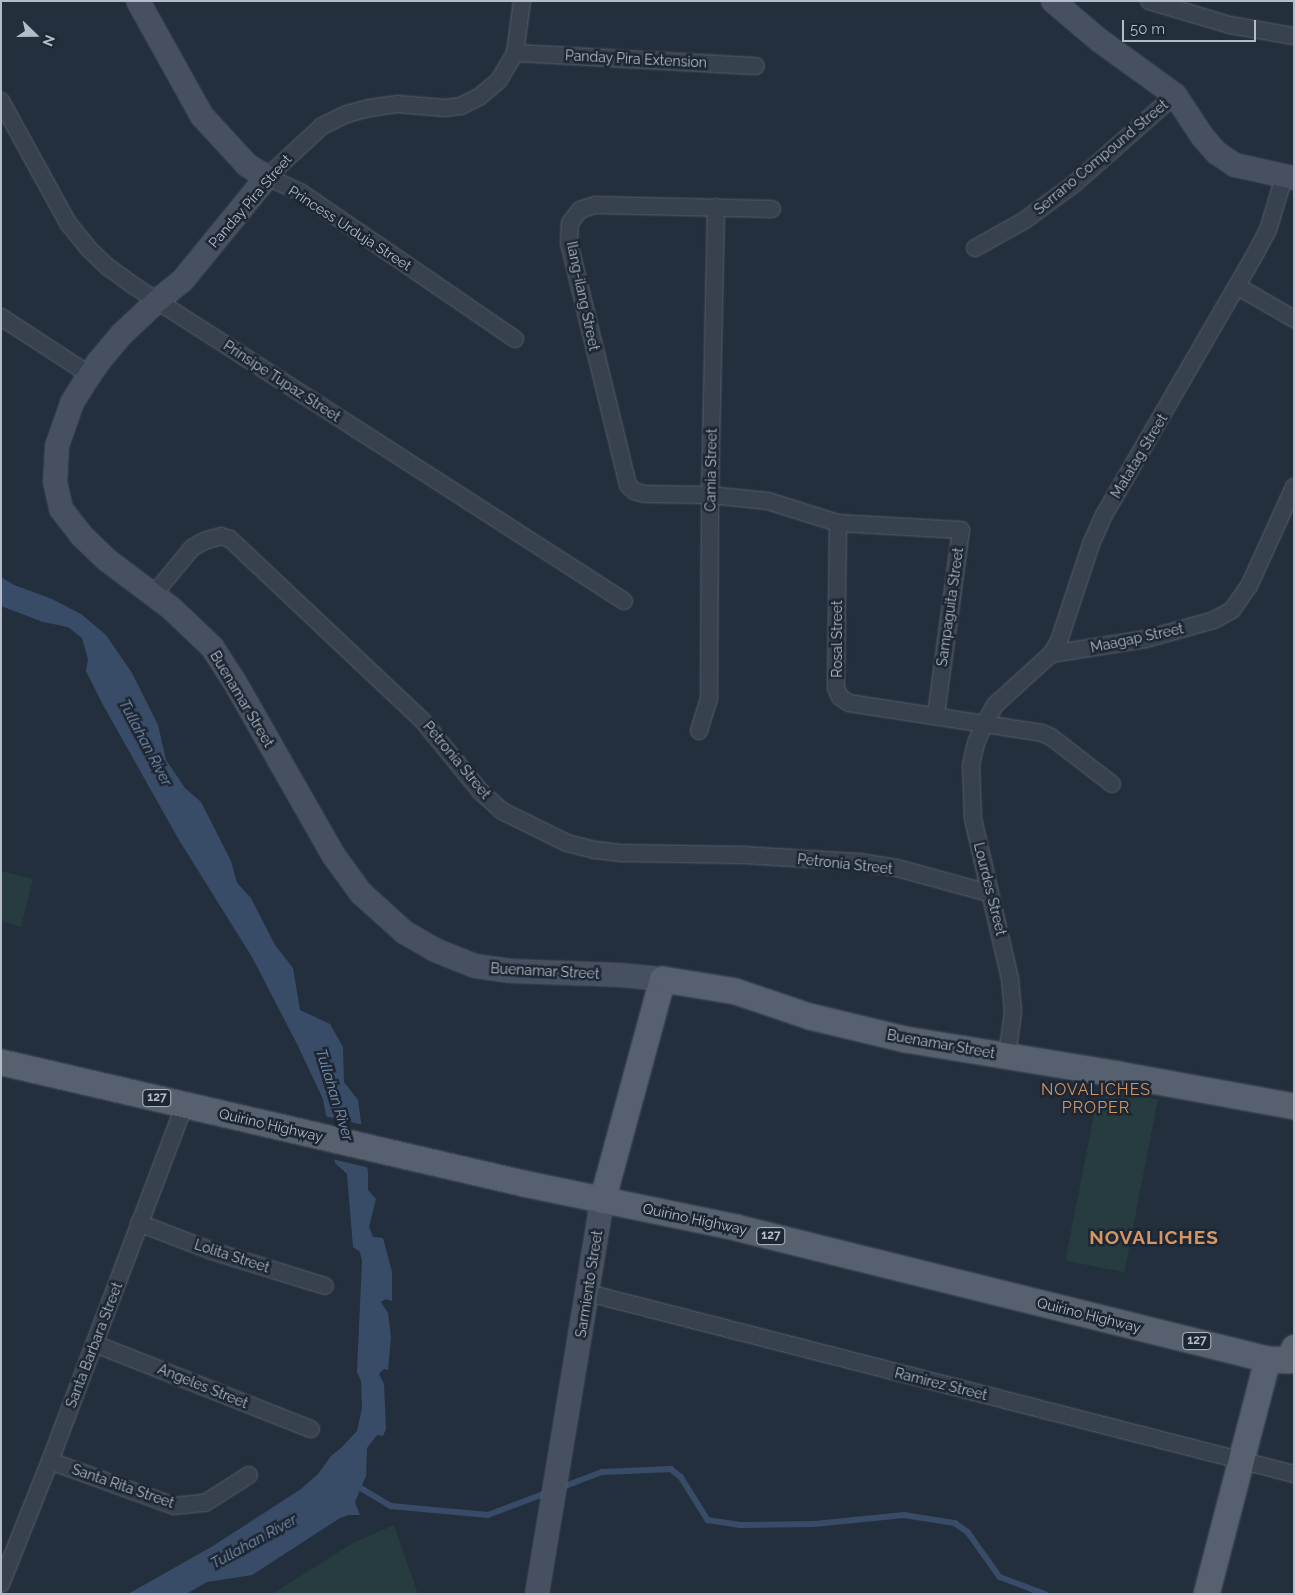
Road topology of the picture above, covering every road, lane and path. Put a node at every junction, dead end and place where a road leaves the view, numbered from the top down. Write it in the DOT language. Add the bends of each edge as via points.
graph roads {
  1 [pos="138,1"];
  2 [pos="522,1"];
  3 [pos="1053,1"];
  4 [pos="1154,2"];
  5 [pos="1294,36"];
  6 [pos="515,52"];
  7 [pos="756,66"];
  8 [pos="1175,95"];
  9 [pos="1,101"];
  10 [pos="267,177"];
  11 [pos="1289,177"];
  12 [pos="716,207"];
  13 [pos="772,209"];
  14 [pos="974,248"];
  15 [pos="1237,286"];
  16 [pos="157,301"];
  17 [pos="1,317"];
  18 [pos="1294,319"];
  19 [pos="515,339"];
  20 [pos="90,375"];
  21 [pos="1294,487"];
  22 [pos="710,495"];
  23 [pos="838,523"];
  24 [pos="154,594"];
  25 [pos="624,602"];
  26 [pos="1051,654"];
  27 [pos="936,716"];
  28 [pos="984,724"];
  29 [pos="699,730"];
  30 [pos="1112,784"];
  31 [pos="989,893"];
  32 [pos="662,979"];
  33 [pos="1006,1056"];
  34 [pos="1,1062"];
  35 [pos="185,1104"];
  36 [pos="1294,1106"];
  37 [pos="602,1200"];
  38 [pos="140,1224"];
  39 [pos="325,1286"];
  40 [pos="588,1293"];
  41 [pos="95,1344"];
  42 [pos="1286,1357"];
  43 [pos="311,1429"];
  44 [pos="1241,1460"];
  45 [pos="50,1461"];
  46 [pos="1294,1474"];
  47 [pos="249,1475"];
  48 [pos="1,1584"];
  49 [pos="537,1594"];
  50 [pos="1206,1594"];
  1 -- 10 [label="street, Princess Urduja Street" via="202,116 247,166"];
  2 -- 6 [label="street, Panday Pira Street"];
  3 -- 8 [label="street" via="1099,40"];
  4 -- 5 [label="street" via="1230,24"];
  6 -- 7 [label="street, Panday Pira Extension"];
  6 -- 10 [label="street, Panday Pira Street" via="499,80 461,106 397,104 347,114 322,126"];
  8 -- 11 [label="street" via="1217,153 1236,165"];
  8 -- 14 [label="street, Serrano Compound Street" via="1067,189 1025,220"];
  9 -- 16 [label="street, Prinsipe Tupaz Street" via="76,234 108,267"];
  10 -- 16 [label="street, Panday Pira Street" via="183,280"];
  10 -- 19 [label="street, Princess Urduja Street" via="302,193"];
  11 -- 15 [label="street, Matatag Street" via="1268,230"];
  12 -- 13 [label="street, Ilang-ilang Street"];
  12 -- 22 [label="street, Camia Street"];
  12 -- 22 [label="street, Ilang-ilang Street" via="595,205 580,210 570,224 569,243 628,485 644,494"];
  15 -- 18 [label="street"];
  15 -- 26 [label="street, Matatag Street" via="1104,515 1059,641"];
  16 -- 20 [label="street, Buenamar Street" via="121,335"];
  16 -- 25 [label="street, Prinsipe Tupaz Street"];
  17 -- 20 [label="street"];
  20 -- 24 [label="street, Buenamar Street" via="72,403 57,446 55,482 62,509 107,560"];
  21 -- 26 [label="street, Maagap Street" via="1249,586 1232,610 1214,620 1146,639"];
  22 -- 23 [label="street" via="784,504"];
  22 -- 29 [label="street, Camia Street" via="709,699"];
  23 -- 27 [label="street, Rosal Street" via="836,688 840,697 848,702"];
  23 -- 27 [label="street, Sampaguita Street" via="960,530"];
  24 -- 31 [label="street, Petronia Street" via="192,548 204,540 221,536 230,539 423,721 480,791 502,811 567,843 622,853 742,855 859,862 897,868"];
  24 -- 32 [label="street, Buenamar Street" via="212,648 334,856 361,893 404,932 435,950 475,966 510,971"];
  26 -- 28 [label="street, Matatag Street" via="995,705"];
  27 -- 28 [label="street, Rosal Street"];
  28 -- 30 [label="street, Rosal Street" via="1034,731 1051,737"];
  28 -- 31 [label="street, Lourdes Street" via="971,764 971,788 973,819"];
  31 -- 33 [label="street, Lourdes Street" via="1010,978 1013,1012"];
  32 -- 33 [label="main road, Buenamar Street" via="735,991 848,1027"];
  32 -- 37 [label="main road, Sarmiento Street"];
  33 -- 36 [label="main road, Buenamar Street"];
  34 -- 35 [label="main road, Quirino Highway / 127"];
  35 -- 37 [label="main road, Quirino Highway / 127"];
  35 -- 38 [label="street, Santa Barbara Street"];
  37 -- 40 [label="street, Sarmiento Street"];
  37 -- 42 [label="main road, Quirino Highway / 127" via="735,1227"];
  38 -- 39 [label="street, Lolita Street" via="212,1251"];
  38 -- 41 [label="street, Santa Barbara Street"];
  40 -- 44 [label="street, Ramirez Street"];
  40 -- 49 [label="street, Sarmiento Street"];
  41 -- 43 [label="street, Angeles Street"];
  41 -- 45 [label="street, Santa Barbara Street"];
  42 -- 44 [label="main road, Quirino Highway / 127"];
  44 -- 46 [label="street, Ramirez Street"];
  44 -- 50 [label="main road, Quirino Highway / 127"];
  45 -- 47 [label="street, Santa Rita Street" via="174,1506 205,1503"];
  45 -- 48 [label="street, Santa Barbara Street"];
}
